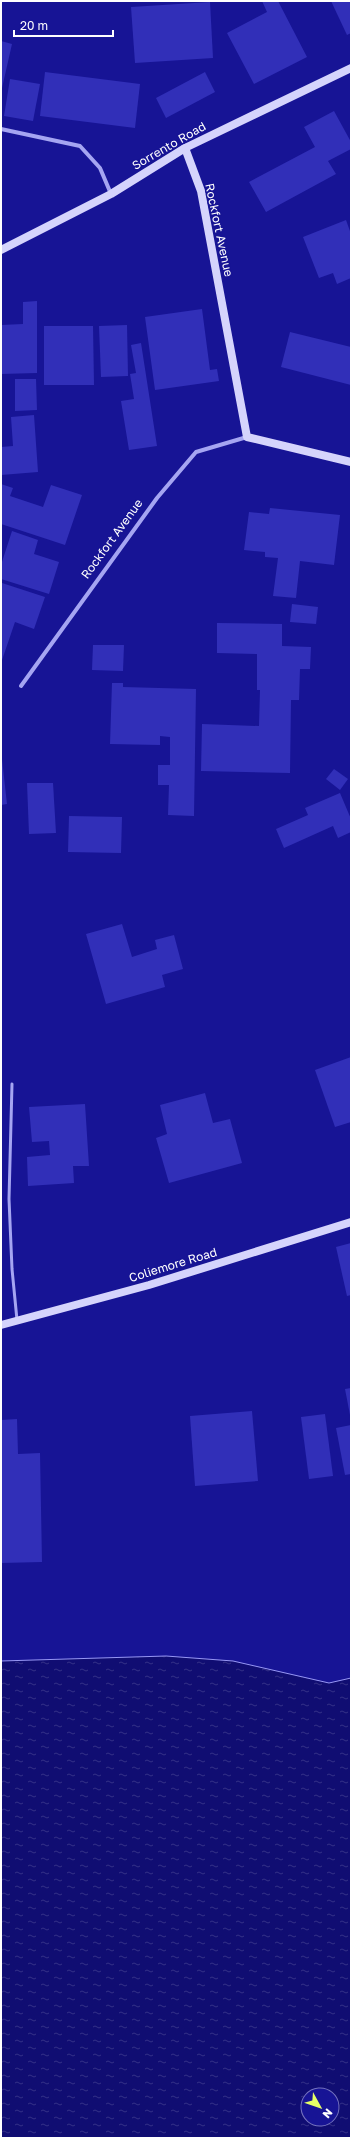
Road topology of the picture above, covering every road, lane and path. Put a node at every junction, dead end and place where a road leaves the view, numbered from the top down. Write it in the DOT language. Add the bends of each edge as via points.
graph roads {
  1 [pos="351,68"];
  2 [pos="1,129"];
  3 [pos="185,148"];
  4 [pos="111,194"];
  5 [pos="1,250"];
  6 [pos="247,437"];
  7 [pos="351,462"];
  8 [pos="21,686"];
  9 [pos="12,1084"];
  10 [pos="351,1222"];
  11 [pos="18,1322"];
  12 [pos="1,1325"];
  1 -- 3 [label="street, Sorrento Road"];
  2 -- 4 [label="street" via="80,146 100,168"];
  3 -- 4 [label="street, Sorrento Road"];
  3 -- 6 [label="street, Rockfort Avenue" via="201,191"];
  4 -- 5 [label="street, Sorrento Road"];
  6 -- 7 [label="street, Rockfort Avenue"];
  6 -- 8 [label="street, Rockfort Avenue" via="196,452 157,498"];
  9 -- 11 [label="lane" via="9,1199 12,1269"];
  10 -- 11 [label="street, Coliemore Road" via="150,1285"];
  11 -- 12 [label="street, Coliemore Road"];
}
